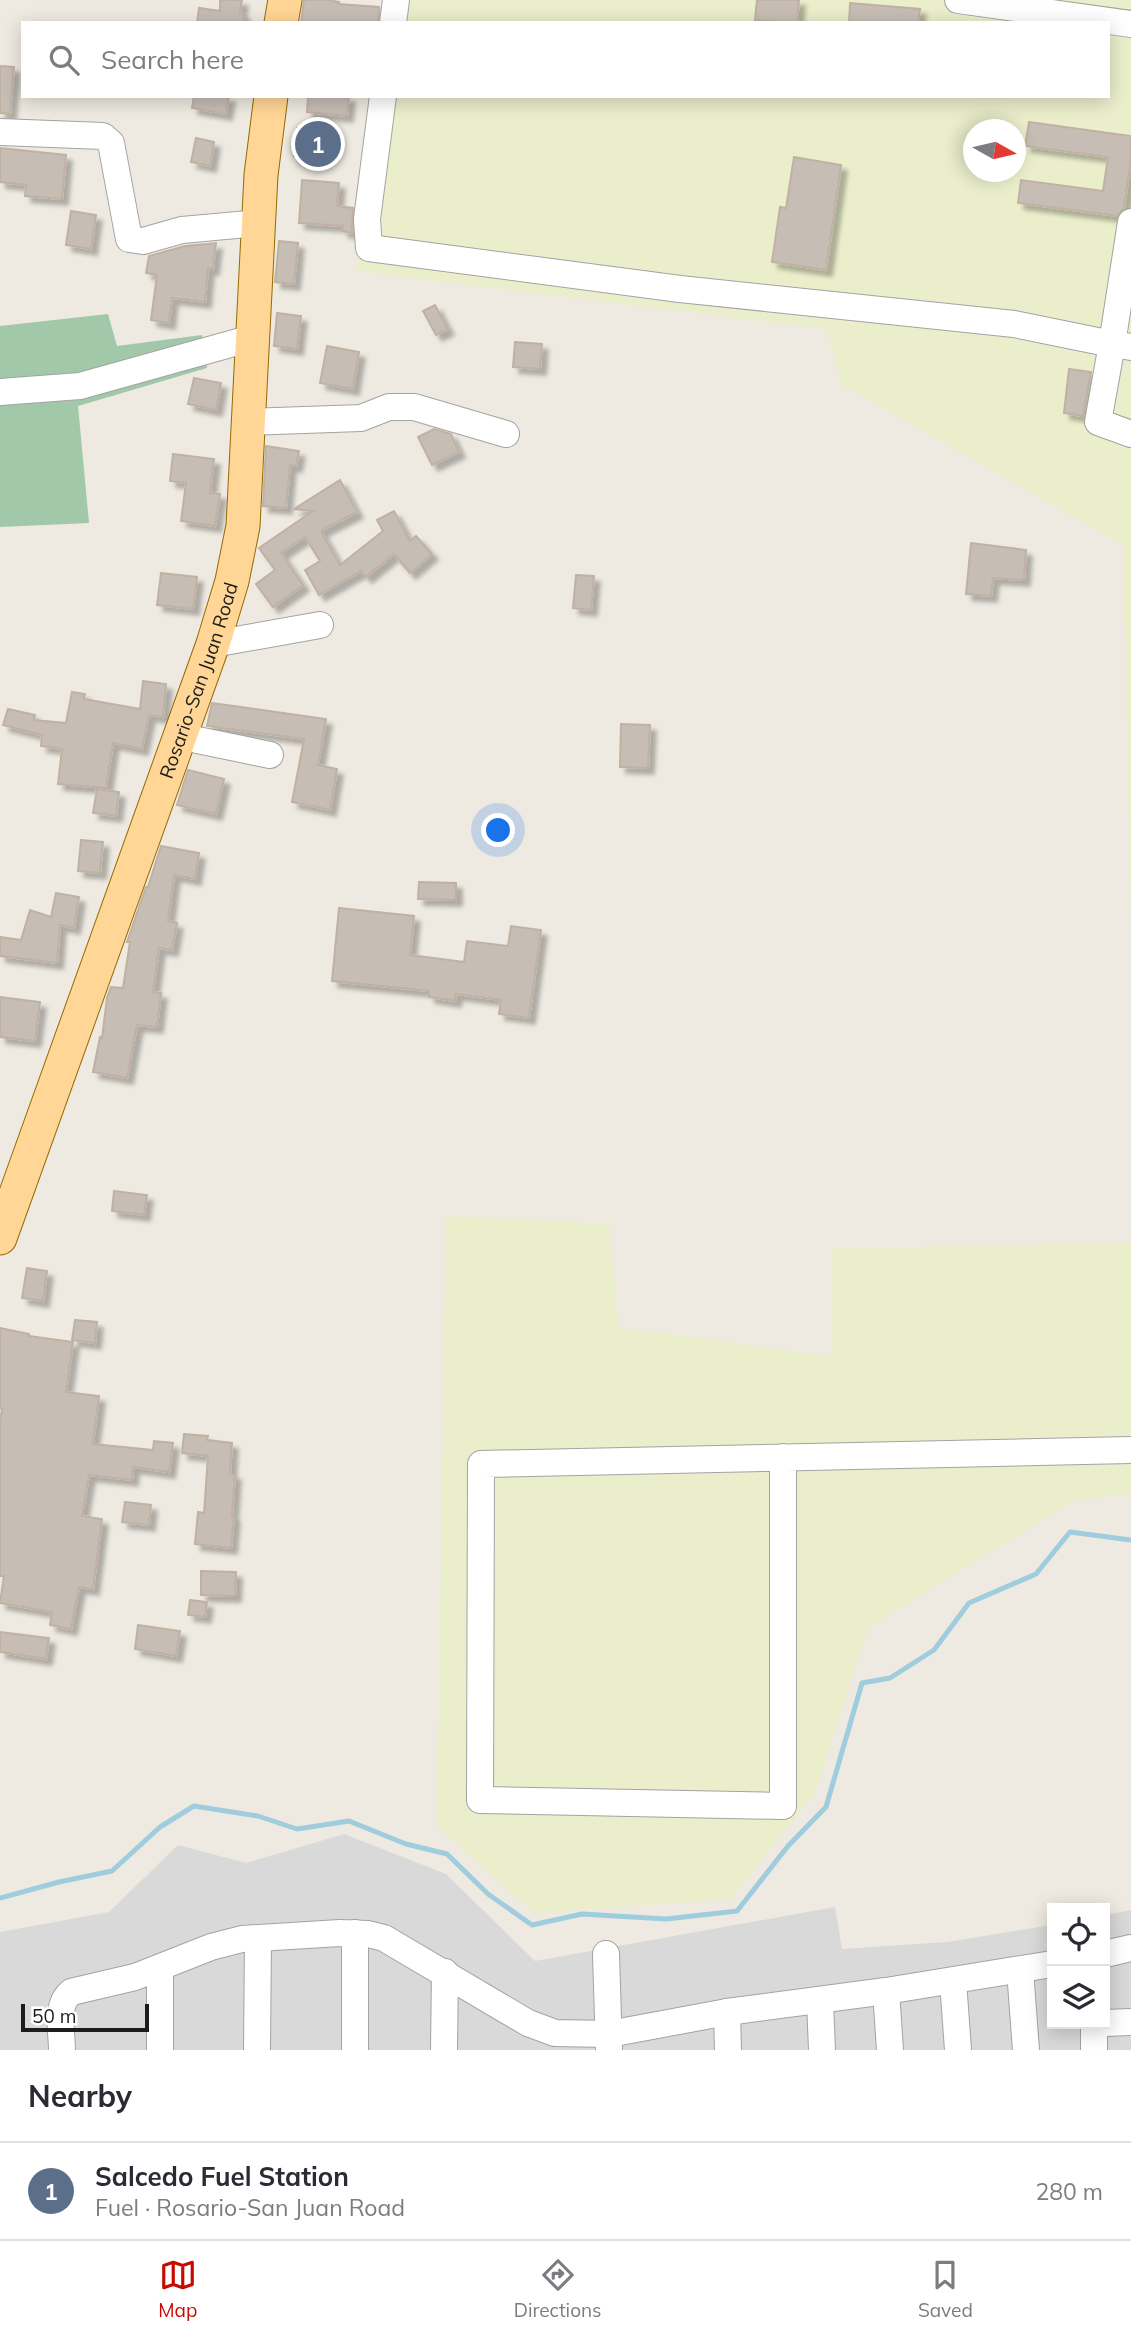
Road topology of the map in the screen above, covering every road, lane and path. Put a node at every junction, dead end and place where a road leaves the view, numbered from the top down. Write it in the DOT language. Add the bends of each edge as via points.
graph roads {
  1 [pos="285,0"];
  2 [pos="396,0"];
  3 [pos="958,0"];
  4 [pos="281,21"];
  5 [pos="393,21"];
  6 [pos="1109,21"];
  7 [pos="1110,21"];
  8 [pos="1131,24"];
  9 [pos="271,98"];
  10 [pos="383,98"];
  11 [pos="0,132"];
  12 [pos="1131,222"];
  13 [pos="259,223"];
  14 [pos="252,338"];
  15 [pos="1121,346"];
  16 [pos="0,392"];
  17 [pos="248,422"];
  18 [pos="506,434"];
  19 [pos="1131,434"];
  20 [pos="320,625"];
  21 [pos="213,644"];
  22 [pos="178,736"];
  23 [pos="270,755"];
  24 [pos="0,1238"];
  25 [pos="1131,1450"];
  26 [pos="783,1457"];
  27 [pos="355,1933"];
  28 [pos="258,1938"];
  29 [pos="1131,1948"];
  30 [pos="1110,1953"];
  31 [pos="606,1954"];
  32 [pos="1047,1965"];
  33 [pos="160,1969"];
  34 [pos="1020,1970"];
  35 [pos="445,1972"];
  36 [pos="953,1981"];
  37 [pos="886,1991"];
  38 [pos="820,2001"];
  39 [pos="727,2012"];
  40 [pos="1131,2022"];
  41 [pos="1110,2023"];
  42 [pos="1094,2029"];
  43 [pos="609,2042"];
  44 [pos="62,2050"];
  45 [pos="160,2050"];
  46 [pos="257,2050"];
  47 [pos="355,2050"];
  48 [pos="444,2050"];
  49 [pos="728,2050"];
  50 [pos="822,2050"];
  51 [pos="890,2050"];
  52 [pos="958,2050"];
  53 [pos="1026,2050"];
  54 [pos="1094,2050"];
  1 -- 4 [label="main road"];
  2 -- 5 [label="street"];
  3 -- 6 [label="street"];
  7 -- 8 [label="street"];
  9 -- 13 [label="main road, Rosario-San Juan Road"];
  10 -- 15 [label="street" via="367,219 369,248 680,289 1014,324"];
  11 -- 13 [label="street" via="103,136 111,143 129,239 143,241 182,230"];
  12 -- 15 [label="street"];
  13 -- 14 [label="main road, Rosario-San Juan Road"];
  14 -- 16 [label="street" via="80,386"];
  14 -- 17 [label="main road, Rosario-San Juan Road"];
  15 -- 19 [label="street" via="1098,422"];
  17 -- 18 [label="street" via="361,418 389,407 414,407"];
  17 -- 21 [label="main road, Rosario-San Juan Road" via="243,526"];
  20 -- 21 [label="street"];
  21 -- 22 [label="main road, Rosario-San Juan Road"];
  22 -- 23 [label="street"];
  22 -- 24 [label="main road, Rosario-San Juan Road"];
  25 -- 26 [label="street"];
  26 -- 26 [label="street" via="481,1464 480,1800 783,1806"];
  27 -- 28 [label="street"];
  27 -- 35 [label="street" via="384,1938"];
  27 -- 47 [label="street"];
  28 -- 33 [label="street" via="211,1947"];
  28 -- 46 [label="street"];
  29 -- 30 [label="street"];
  31 -- 43 [label="street"];
  32 -- 34 [label="street"];
  33 -- 44 [label="street" via="66,1996 61,2008"];
  33 -- 45 [label="street"];
  34 -- 36 [label="street"];
  34 -- 53 [label="street"];
  35 -- 43 [label="street" via="528,2023 555,2033"];
  35 -- 48 [label="street"];
  36 -- 37 [label="street"];
  36 -- 52 [label="street"];
  37 -- 38 [label="street"];
  37 -- 51 [label="street"];
  38 -- 39 [label="street"];
  38 -- 50 [label="street"];
  39 -- 43 [label="street"];
  39 -- 49 [label="street"];
  40 -- 41 [label="street"];
  42 -- 54 [label="street"];
}
